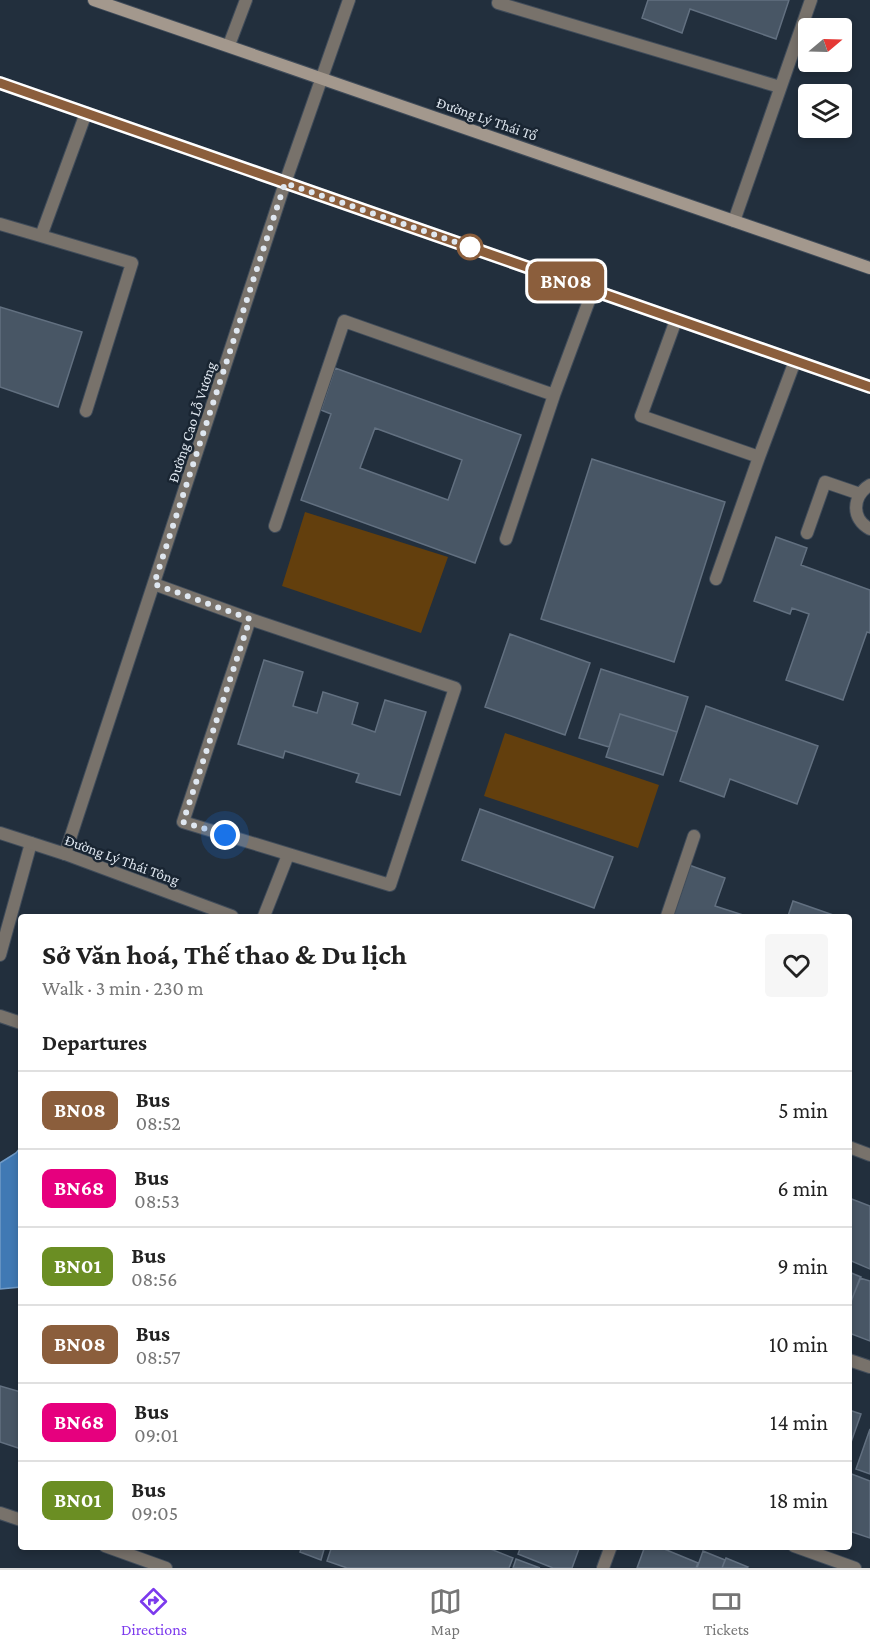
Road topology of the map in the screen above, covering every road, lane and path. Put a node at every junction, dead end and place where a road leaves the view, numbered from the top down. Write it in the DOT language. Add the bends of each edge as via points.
graph roads {
  1 [pos="94,0"];
  2 [pos="246,0"];
  3 [pos="349,0"];
  4 [pos="499,0"];
  5 [pos="811,0"];
  6 [pos="229,45"];
  7 [pos="324,78"];
  8 [pos="0,82"];
  9 [pos="780,87"];
  10 [pos="86,113"];
  11 [pos="285,183"];
  12 [pos="734,221"];
  13 [pos="0,224"];
  14 [pos="41,236"];
  15 [pos="870,268"];
  16 [pos="593,290"];
  17 [pos="676,320"];
  18 [pos="795,361"];
  19 [pos="870,387"];
  20 [pos="554,394"];
  21 [pos="86,411"];
  22 [pos="759,457"];
  23 [pos="870,485"];
  24 [pos="860,494"];
  25 [pos="275,526"];
  26 [pos="870,530"];
  27 [pos="807,533"];
  28 [pos="506,538"];
  29 [pos="716,579"];
  30 [pos="154,584"];
  31 [pos="250,619"];
  32 [pos="0,833"];
  33 [pos="694,836"];
  34 [pos="31,843"];
  35 [pos="65,854"];
  36 [pos="288,855"];
  37 [pos="227,914"];
  38 [pos="265,914"];
  39 [pos="668,914"];
  40 [pos="0,955"];
  41 [pos="0,1016"];
  42 [pos="18,1022"];
  43 [pos="852,1148"];
  44 [pos="870,1155"];
  45 [pos="852,1361"];
  46 [pos="870,1367"];
  47 [pos="0,1513"];
  48 [pos="18,1519"];
  49 [pos="116,1550"];
  50 [pos="610,1550"];
  51 [pos="805,1550"];
  52 [pos="166,1568"];
  53 [pos="603,1568"];
  54 [pos="855,1568"];
  1 -- 6 [label="main road, Đường Lý Thái Tổ"];
  2 -- 6 [label="street"];
  3 -- 7 [label="street, Đường Cao Lỗ Vương"];
  4 -- 9 [label="street" via="498,3"];
  5 -- 9 [label="street"];
  6 -- 7 [label="main road, Đường Lý Thái Tổ"];
  7 -- 11 [label="street, Đường Cao Lỗ Vương"];
  7 -- 12 [label="main road, Đường Lý Thái Tổ"];
  8 -- 10 [label="main road"];
  9 -- 12 [label="street"];
  10 -- 11 [label="main road"];
  10 -- 14 [label="street"];
  11 -- 16 [label="main road"];
  11 -- 30 [label="street, Đường Cao Lỗ Vương"];
  12 -- 15 [label="main road, Đường Lý Thái Tổ"];
  13 -- 14 [label="street"];
  14 -- 21 [label="street" via="132,263"];
  16 -- 17 [label="main road"];
  16 -- 20 [label="street"];
  17 -- 18 [label="main road"];
  17 -- 22 [label="street" via="641,416"];
  18 -- 19 [label="main road"];
  18 -- 22 [label="street"];
  20 -- 25 [label="street" via="344,321"];
  20 -- 28 [label="street"];
  22 -- 29 [label="street"];
  23 -- 24 [label="street"];
  24 -- 26 [label="street" via="856,513"];
  24 -- 27 [label="street" via="825,482"];
  30 -- 31 [label="street"];
  30 -- 35 [label="street, Đường Cao Lỗ Vương"];
  31 -- 36 [label="street" via="183,822"];
  31 -- 36 [label="street" via="455,688 390,885"];
  32 -- 34 [label="street, Đường Lý Thái Tông"];
  33 -- 39 [label="street"];
  34 -- 35 [label="street, Đường Lý Thái Tông"];
  34 -- 40 [label="street"];
  35 -- 37 [label="street, Đường Lý Thái Tông"];
  36 -- 38 [label="street"];
  41 -- 42 [label="street"];
  43 -- 44 [label="street"];
  45 -- 46 [label="street"];
  47 -- 48 [label="street"];
  49 -- 52 [label="street"];
  50 -- 53 [label="street"];
  51 -- 54 [label="street"];
}
